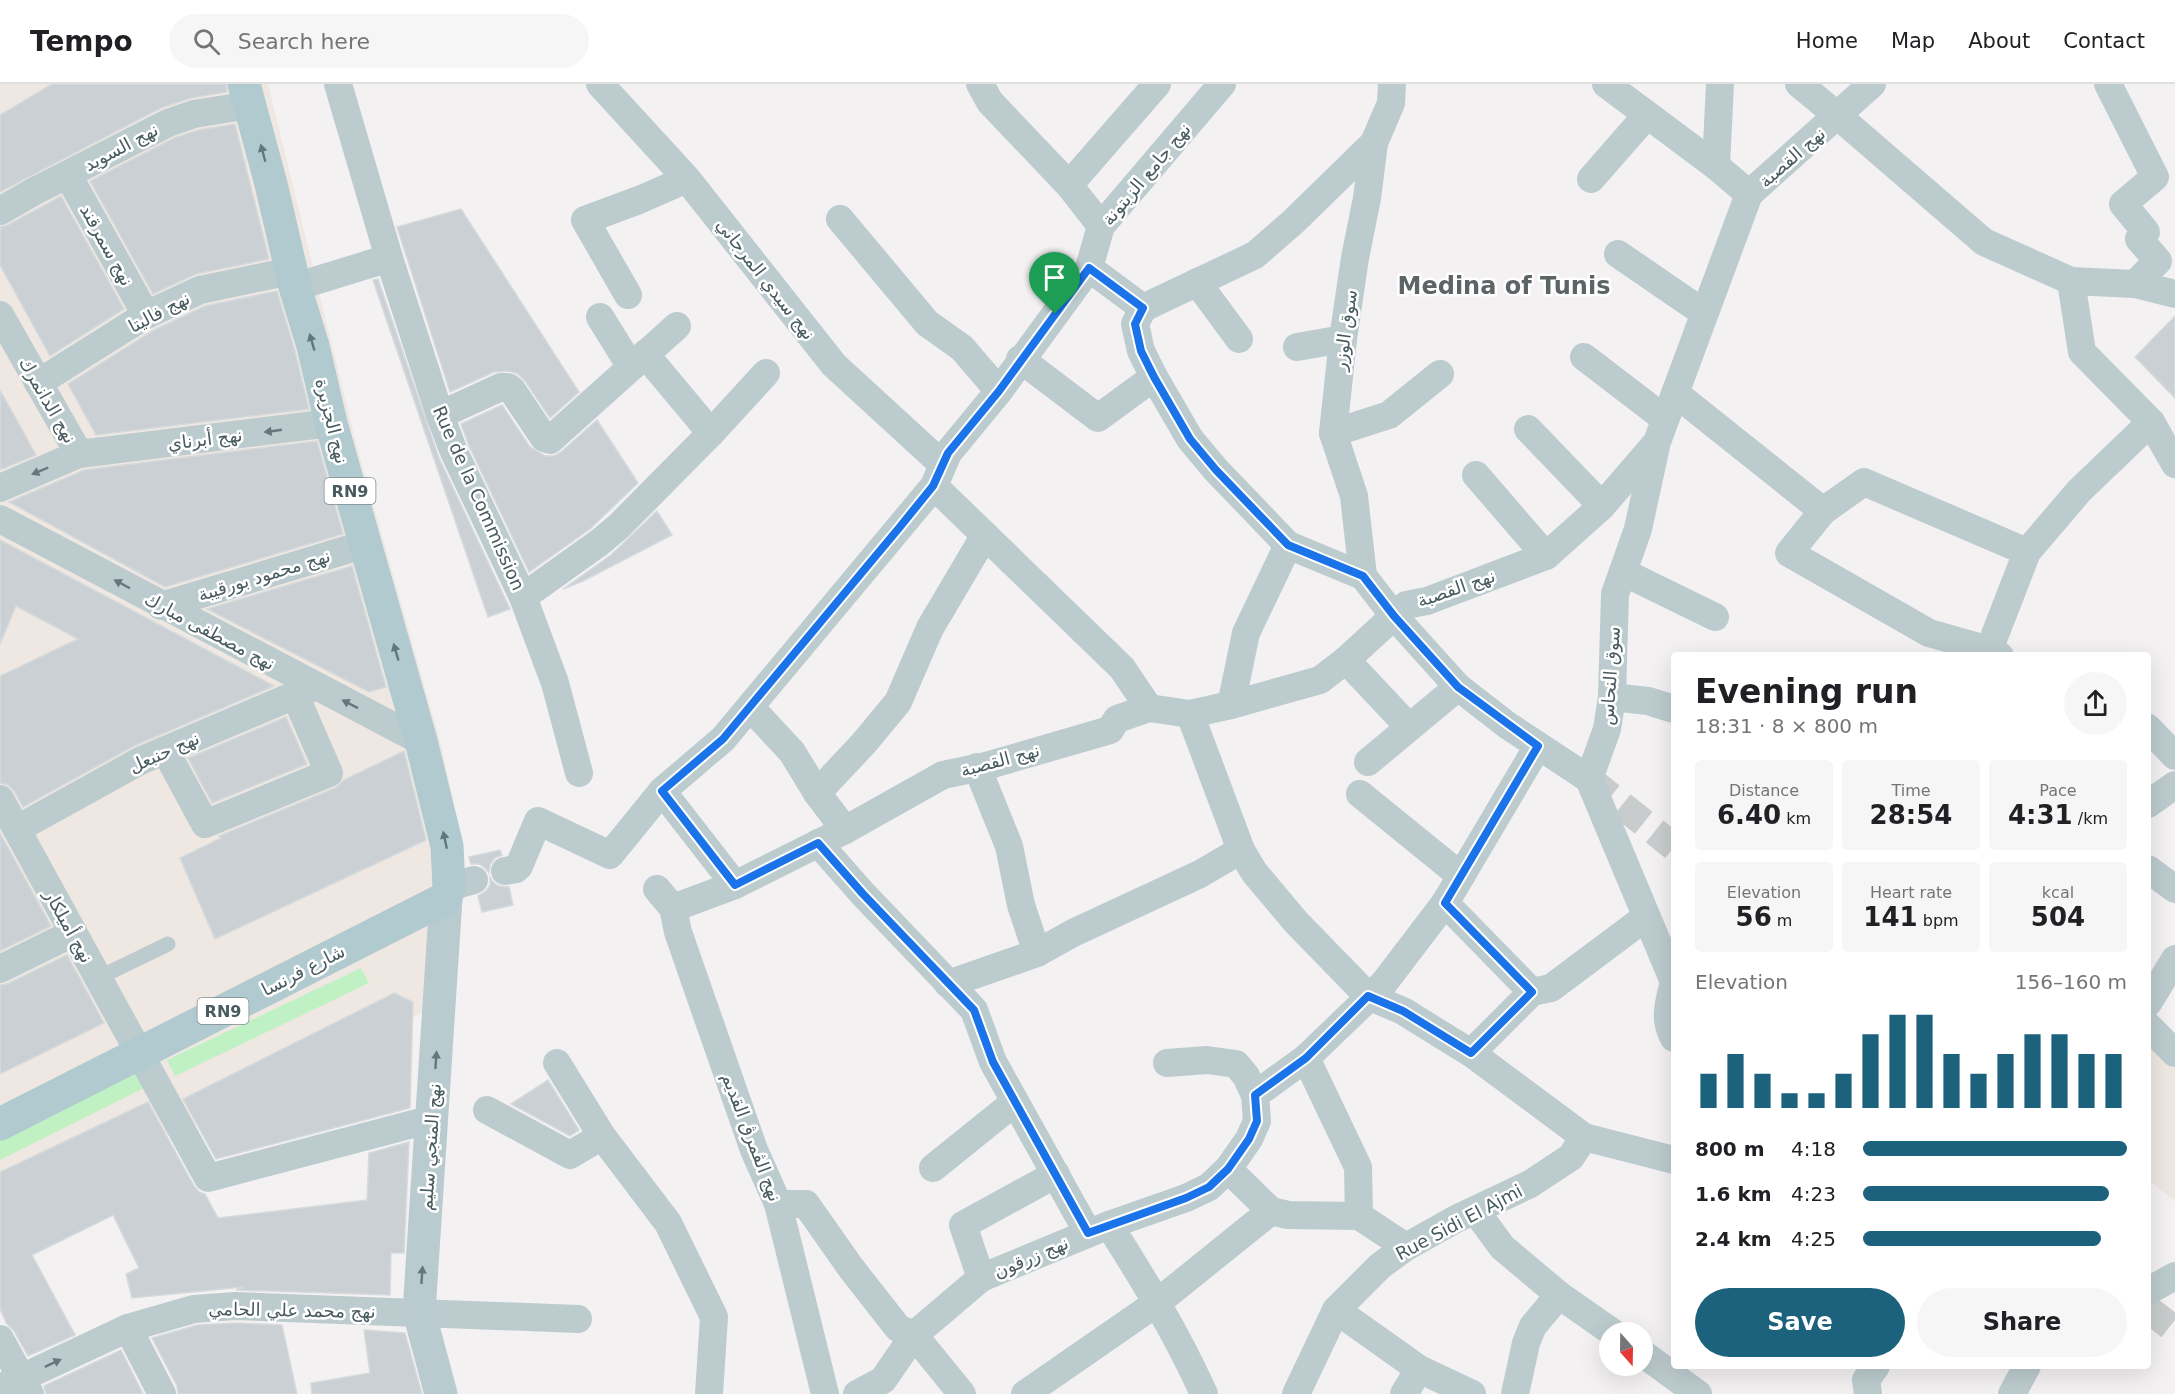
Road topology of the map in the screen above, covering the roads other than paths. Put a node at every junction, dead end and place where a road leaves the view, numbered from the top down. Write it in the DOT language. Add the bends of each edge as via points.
graph roads {
  1 [pos="338,84"];
  2 [pos="600,84"];
  3 [pos="980,84"];
  4 [pos="1157,84"];
  5 [pos="1222,84"];
  6 [pos="1392,84"];
  7 [pos="1606,84"];
  8 [pos="1720,84"];
  9 [pos="1799,84"];
  10 [pos="1872,84"];
  11 [pos="2108,84"];
  12 [pos="247,95"];
  13 [pos="1647,115"];
  14 [pos="1838,116"];
  15 [pos="1374,143"];
  16 [pos="1716,166"];
  17 [pos="68,175"];
  18 [pos="687,179"];
  19 [pos="1591,180"];
  20 [pos="1069,185"];
  21 [pos="1749,194"];
  22 [pos="0,211"];
  23 [pos="840,219"];
  24 [pos="1101,226"];
  25 [pos="1618,254"];
  26 [pos="389,258"];
  27 [pos="1089,268"];
  28 [pos="293,279"];
  29 [pos="2071,281"];
  30 [pos="1197,282"];
  31 [pos="2135,284"];
  32 [pos="2175,294"];
  33 [pos="628,295"];
  34 [pos="1143,308"];
  35 [pos="1704,313"];
  36 [pos="0,315"];
  37 [pos="146,315"];
  38 [pos="600,317"];
  39 [pos="677,326"];
  40 [pos="1239,339"];
  41 [pos="1343,339"];
  42 [pos="1297,347"];
  43 [pos="1584,357"];
  44 [pos="1020,359"];
  45 [pos="638,360"];
  46 [pos="766,373"];
  47 [pos="1440,374"];
  48 [pos="1154,377"];
  49 [pos="38,383"];
  50 [pos="999,391"];
  51 [pos="440,415"];
  52 [pos="1666,418"];
  53 [pos="2151,422"];
  54 [pos="331,423"];
  55 [pos="1528,429"];
  56 [pos="711,433"];
  57 [pos="1333,434"];
  58 [pos="79,454"];
  59 [pos="2175,464"];
  60 [pos="938,475"];
  61 [pos="1476,475"];
  62 [pos="0,488"];
  63 [pos="1602,506"];
  64 [pos="1823,512"];
  65 [pos="0,519"];
  66 [pos="985,535"];
  67 [pos="366,544"];
  68 [pos="1288,545"];
  69 [pos="2027,552"];
  70 [pos="1545,556"];
  71 [pos="1623,572"];
  72 [pos="1363,576"];
  73 [pos="523,597"];
  74 [pos="162,606"];
  75 [pos="1394,616"];
  76 [pos="1715,616"];
  77 [pos="1991,652"];
  78 [pos="1994,652"];
  79 [pos="1346,660"];
  80 [pos="1458,687"];
  81 [pos="306,691"];
  82 [pos="1612,697"];
  83 [pos="1231,705"];
  84 [pos="750,707"];
  85 [pos="1149,708"];
  86 [pos="1671,708"];
  87 [pos="1190,714"];
  88 [pos="1409,727"];
  89 [pos="2151,731"];
  90 [pos="421,741"];
  91 [pos="1538,746"];
  92 [pos="165,750"];
  93 [pos="2175,756"];
  94 [pos="1368,762"];
  95 [pos="977,767"];
  96 [pos="579,773"];
  97 [pos="1589,779"];
  98 [pos="2175,785"];
  99 [pos="662,791"];
  100 [pos="817,793"];
  101 [pos="1360,794"];
  102 [pos="0,799"];
  103 [pos="2151,802"];
  104 [pos="17,829"];
  105 [pos="845,830"];
  106 [pos="818,843"];
  107 [pos="1241,850"];
  108 [pos="505,871"];
  109 [pos="2151,871"];
  110 [pos="1461,876"];
  111 [pos="735,885"];
  112 [pos="456,888"];
  113 [pos="2175,889"];
  114 [pos="665,898"];
  115 [pos="1445,903"];
  116 [pos="1646,917"];
  117 [pos="73,933"];
  118 [pos="168,944"];
  119 [pos="1037,953"];
  120 [pos="2175,959"];
  121 [pos="0,969"];
  122 [pos="1671,975"];
  123 [pos="98,978"];
  124 [pos="948,984"];
  125 [pos="1532,992"];
  126 [pos="1671,994"];
  127 [pos="1368,996"];
  128 [pos="2151,998"];
  129 [pos="2151,1029"];
  130 [pos="1671,1032"];
  131 [pos="140,1053"];
  132 [pos="1471,1053"];
  133 [pos="2175,1053"];
  134 [pos="1306,1058"];
  135 [pos="557,1063"];
  136 [pos="1167,1063"];
  137 [pos="1255,1095"];
  138 [pos="1016,1102"];
  139 [pos="487,1110"];
  140 [pos="432,1119"];
  141 [pos="0,1124"];
  142 [pos="602,1136"];
  143 [pos="1584,1137"];
  144 [pos="1671,1159"];
  145 [pos="933,1168"];
  146 [pos="1228,1169"];
  147 [pos="1056,1174"];
  148 [pos="778,1204"];
  149 [pos="1474,1210"];
  150 [pos="1271,1211"];
  151 [pos="1359,1216"];
  152 [pos="1099,1229"];
  153 [pos="1406,1247"];
  154 [pos="2175,1276"];
  155 [pos="981,1278"];
  156 [pos="2151,1289"];
  157 [pos="1559,1295"];
  158 [pos="1158,1302"];
  159 [pos="1336,1310"];
  160 [pos="419,1312"];
  161 [pos="578,1319"];
  162 [pos="1599,1323"];
  163 [pos="128,1328"];
  164 [pos="914,1335"];
  165 [pos="0,1339"];
  166 [pos="1653,1360"];
  167 [pos="1419,1369"];
  168 [pos="2025,1369"];
  169 [pos="1692,1386"];
  170 [pos="17,1387"];
  171 [pos="162,1394"];
  172 [pos="441,1394"];
  173 [pos="710,1394"];
  174 [pos="825,1394"];
  175 [pos="857,1394"];
  176 [pos="962,1394"];
  177 [pos="1025,1394"];
  178 [pos="1204,1394"];
  179 [pos="1296,1394"];
  180 [pos="1404,1394"];
  181 [pos="1472,1394"];
  182 [pos="1515,1394"];
  183 [pos="2012,1394"];
  1 -- 26 [label="street, Rue de la Commission"];
  2 -- 18 [label="street, نهج سيدي المرجاني"];
  3 -- 20 [label="street" via="990,102"];
  4 -- 20 [label="street"];
  5 -- 24 [label="street, نهج جامع الزيتونة"];
  6 -- 15 [label="street, سوق الوزر" via="1391,103"];
  7 -- 13 [label="street"];
  8 -- 16 [label="street"];
  9 -- 14 [label="street"];
  10 -- 14 [label="street, نهج القصبة"];
  11 -- 31 [label="street" via="2156,177 2123,204 2146,232 2139,239 2158,261"];
  12 -- 17 [label="street, نهج السويد" via="168,123"];
  28 -- 12 [label="main road, نهج الجزيرة / RN9, one-way"];
  13 -- 16 [label="street"];
  13 -- 19 [label="street"];
  14 -- 21 [label="street, نهج القصبة"];
  14 -- 29 [label="street" via="1984,242"];
  15 -- 30 [label="street" via="1255,255"];
  15 -- 41 [label="street, سوق الوزر"];
  16 -- 21 [label="street"];
  17 -- 22 [label="street, نهج السويد"];
  17 -- 37 [label="street, نهج سمرقند"];
  18 -- 33 [label="street" via="585,220"];
  18 -- 60 [label="street, نهج سيدي المرجاني" via="834,365"];
  20 -- 24 [label="street"];
  21 -- 35 [label="street, نهج القصبة"];
  23 -- 50 [label="street" via="927,323 962,348"];
  24 -- 27 [label="street, نهج جامع الزيتونة"];
  25 -- 35 [label="street"];
  26 -- 28 [label="street, نهج فاليتا"];
  26 -- 51 [label="street, Rue de la Commission"];
  27 -- 34 [label="street"];
  27 -- 44 [label="street, نهج جامع الزيتونة"];
  28 -- 37 [label="street, نهج فاليتا" via="200,290"];
  54 -- 28 [label="main road, نهج الجزيرة / RN9, one-way"];
  29 -- 31 [label="street"];
  29 -- 53 [label="street" via="2082,352"];
  30 -- 34 [label="street"];
  30 -- 40 [label="street"];
  31 -- 32 [label="street"];
  34 -- 48 [label="street" via="1135,324 1141,351"];
  35 -- 52 [label="street, نهج القصبة"];
  36 -- 49 [label="street, نهج الدانمرك"];
  37 -- 49 [label="street, نهج فاليتا"];
  38 -- 45 [label="street"];
  39 -- 45 [label="street"];
  41 -- 42 [label="street"];
  41 -- 57 [label="street, سوق الوزر"];
  43 -- 52 [label="street"];
  44 -- 48 [label="street" via="1098,418"];
  44 -- 50 [label="street, نهج جامع الزيتونة"];
  45 -- 51 [label="street" via="550,440 544,438 508,387"];
  45 -- 56 [label="street"];
  46 -- 56 [label="street"];
  47 -- 57 [label="street" via="1389,416"];
  48 -- 68 [label="street" via="1190,439"];
  49 -- 58 [label="street, نهج الدانمرك"];
  50 -- 60 [label="street, نهج جامع الزيتونة" via="948,453"];
  51 -- 73 [label="street, Rue de la Commission"];
  52 -- 63 [label="street, نهج القصبة"];
  52 -- 64 [label="street"];
  52 -- 71 [label="street, سوق النحاس"];
  53 -- 59 [label="street"];
  53 -- 69 [label="street" via="2079,491"];
  54 -- 58 [label="street, نهج أبرناي, one-way"];
  54 -- 67 [label="main road, نهج الجزيرة / RN9"];
  55 -- 63 [label="street"];
  56 -- 73 [label="street" via="612,532"];
  57 -- 72 [label="street, سوق الوزر" via="1354,496"];
  58 -- 62 [label="street, نهج أبرناي, one-way"];
  60 -- 66 [label="street, نهج سيدي المرجاني"];
  60 -- 84 [label="street, نهج جامع الزيتونة"];
  61 -- 70 [label="street"];
  63 -- 70 [label="street, نهج القصبة"];
  64 -- 69 [label="street" via="1864,482"];
  64 -- 77 [label="street" via="1789,553 1929,633"];
  74 -- 65 [label="street, نهج مصطفى مبارك, one-way"];
  66 -- 85 [label="street, نهج سيدي المرجاني" via="1122,668"];
  66 -- 100 [label="street" via="930,628 898,702"];
  67 -- 74 [label="street, نهج محمود بورقيبة"];
  90 -- 67 [label="main road, نهج الجزيرة / RN9, one-way"];
  68 -- 72 [label="street"];
  68 -- 83 [label="street" via="1246,633"];
  69 -- 78 [label="street"];
  70 -- 75 [label="street, نهج القصبة" via="1427,601 1406,605"];
  71 -- 76 [label="street"];
  71 -- 82 [label="street, سوق النحاس" via="1615,594"];
  72 -- 75 [label="street"];
  73 -- 96 [label="street, Rue de la Commission" via="555,683"];
  74 -- 81 [label="street, نهج مصطفى مبارك"];
  75 -- 79 [label="street, نهج القصبة"];
  75 -- 80 [label="street"];
  79 -- 83 [label="street, نهج القصبة" via="1320,680"];
  79 -- 88 [label="street"];
  80 -- 88 [label="street"];
  80 -- 91 [label="street"];
  90 -- 81 [label="street, نهج مصطفى مبارك, one-way"];
  81 -- 92 [label="street, نهج حنبعل"];
  81 -- 92 [label="street" via="329,773 205,824"];
  82 -- 86 [label="street"];
  82 -- 97 [label="street, سوق النحاس" via="1607,729"];
  83 -- 87 [label="street, نهج القصبة"];
  84 -- 99 [label="street, نهج جامع الزيتونة" via="723,739"];
  84 -- 100 [label="street" via="792,752"];
  85 -- 87 [label="street, نهج القصبة"];
  85 -- 95 [label="street, نهج القصبة" via="1117,719 1110,730"];
  87 -- 107 [label="street"];
  88 -- 94 [label="street"];
  89 -- 93 [label="street"];
  112 -- 90 [label="main road, نهج الجزيرة / RN9, one-way"];
  91 -- 97 [label="street"];
  91 -- 110 [label="street"];
  92 -- 104 [label="street, نهج حنبعل"];
  95 -- 105 [label="street, نهج القصبة" via="943,774"];
  95 -- 119 [label="street" via="1009,846 1021,904"];
  97 -- 116 [label="street"];
  98 -- 103 [label="street"];
  99 -- 108 [label="street, نهج جامع الزيتونة" via="610,855 540,821 519,866"];
  99 -- 111 [label="street"];
  100 -- 105 [label="street"];
  101 -- 110 [label="street"];
  102 -- 104 [label="street, نهج أميلكار"];
  104 -- 117 [label="street, نهج أميلكار"];
  105 -- 106 [label="street, نهج القصبة"];
  106 -- 111 [label="street, نهج القصبة"];
  106 -- 124 [label="street"];
  107 -- 119 [label="street"];
  107 -- 127 [label="street" via="1254,872 1296,922"];
  109 -- 113 [label="street"];
  110 -- 115 [label="street"];
  111 -- 114 [label="street, نهج القصبة"];
  112 -- 131 [label="main road, شارع فرنسا / RN9"];
  140 -- 112 [label="main road, نهج المنجي سليم, one-way"];
  114 -- 148 [label="street, نهج الڨمرڨ القديم" via="754,1150"];
  115 -- 125 [label="street"];
  115 -- 127 [label="street" via="1384,982"];
  116 -- 122 [label="street"];
  116 -- 125 [label="street" via="1551,988"];
  117 -- 121 [label="street"];
  117 -- 123 [label="street, نهج أميلكار"];
  118 -- 123 [label="lane"];
  119 -- 124 [label="street"];
  120 -- 128 [label="street"];
  123 -- 131 [label="street, نهج أميلكار"];
  124 -- 138 [label="street" via="974,1010 993,1062"];
  125 -- 132 [label="street"];
  126 -- 130 [label="street" via="1667,1010"];
  127 -- 132 [label="street" via="1403,1011"];
  127 -- 134 [label="street"];
  129 -- 133 [label="street"];
  131 -- 140 [label="street, نهج أميلكار" via="208,1178"];
  131 -- 141 [label="main road, شارع فرنسا / RN9"];
  132 -- 143 [label="street"];
  134 -- 137 [label="street"];
  134 -- 151 [label="street" via="1358,1167"];
  135 -- 142 [label="street"];
  136 -- 137 [label="street, نهج زرقون" via="1207,1059 1236,1064"];
  137 -- 146 [label="street, نهج زرقون" via="1257,1121"];
  138 -- 145 [label="street"];
  138 -- 147 [label="street"];
  139 -- 142 [label="street" via="570,1155"];
  160 -- 140 [label="main road, نهج المنجي سليم, one-way"];
  142 -- 173 [label="street" via="668,1223 714,1317"];
  143 -- 144 [label="street"];
  143 -- 149 [label="street, Rue Sidi El Ajmi" via="1571,1157 1530,1184"];
  146 -- 150 [label="street"];
  146 -- 152 [label="street, نهج زرقون" via="1209,1187 1186,1198"];
  147 -- 152 [label="street"];
  147 -- 155 [label="street" via="963,1225"];
  148 -- 164 [label="street" via="806,1204 898,1328"];
  148 -- 174 [label="street, نهج الڨمرڨ القديم"];
  149 -- 153 [label="street, Rue Sidi El Ajmi"];
  149 -- 157 [label="street" via="1502,1247"];
  150 -- 151 [label="street" via="1288,1215"];
  150 -- 158 [label="street"];
  151 -- 153 [label="street"];
  152 -- 155 [label="street, نهج زرقون"];
  152 -- 158 [label="street"];
  153 -- 159 [label="street, Rue Sidi El Ajmi" via="1380,1266"];
  154 -- 156 [label="street"];
  155 -- 164 [label="street, نهج زرقون"];
  157 -- 162 [label="street"];
  157 -- 182 [label="street" via="1533,1326"];
  158 -- 177 [label="street"];
  158 -- 178 [label="street"];
  159 -- 167 [label="street"];
  159 -- 179 [label="street, Rue Sidi El Ajmi"];
  160 -- 161 [label="street, نهج محمد علي الحامي"];
  160 -- 163 [label="street, نهج محمد علي الحامي" via="234,1306 194,1309"];
  160 -- 172 [label="main road, نهج المنجي سليم"];
  170 -- 163 [label="street, نهج محمد علي الحامي, one-way"];
  163 -- 171 [label="street"];
  164 -- 175 [label="street, نهج زرقون" via="883,1380"];
  164 -- 176 [label="street"];
  165 -- 170 [label="street"];
  166 -- 169 [label="street"];
  167 -- 180 [label="street"];
  167 -- 181 [label="street"];
  168 -- 183 [label="street"];
}
